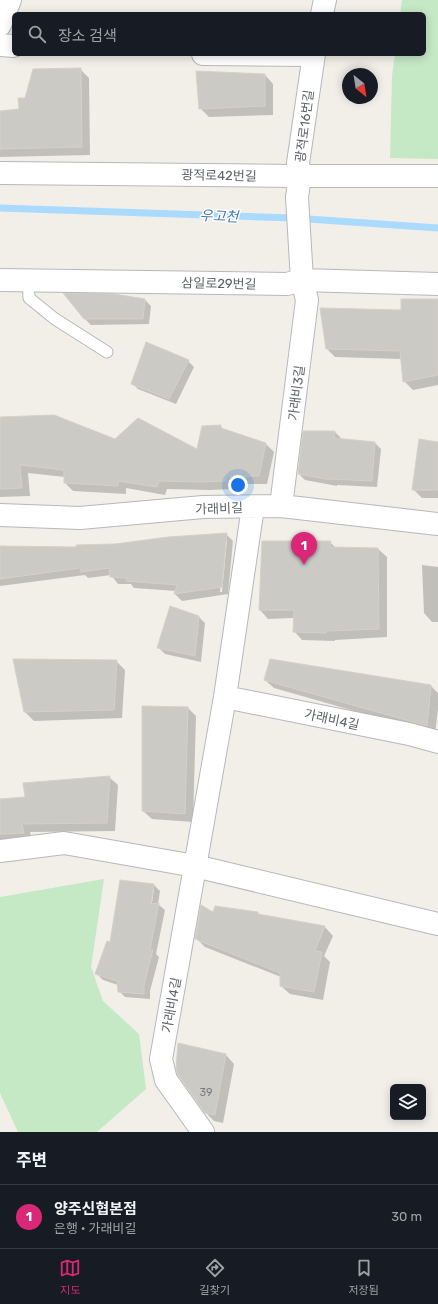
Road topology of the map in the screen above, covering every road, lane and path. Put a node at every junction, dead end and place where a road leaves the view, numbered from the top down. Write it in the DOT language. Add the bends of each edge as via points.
graph roads {
  1 [pos="10,0"];
  2 [pos="325,0"];
  3 [pos="322,12"];
  4 [pos="0,25"];
  5 [pos="0,45"];
  6 [pos="12,46"];
  7 [pos="314,56"];
  8 [pos="0,173"];
  9 [pos="438,176"];
  10 [pos="298,186"];
  11 [pos="0,280"];
  12 [pos="302,280"];
  13 [pos="28,281"];
  14 [pos="438,284"];
  15 [pos="107,352"];
  16 [pos="281,506"];
  17 [pos="253,507"];
  18 [pos="0,515"];
  19 [pos="438,524"];
  20 [pos="225,697"];
  21 [pos="438,742"];
  22 [pos="0,851"];
  23 [pos="195,866"];
  24 [pos="438,924"];
  25 [pos="203,1132"];
  1 -- 4 [label="street"];
  2 -- 3 [label="street"];
  5 -- 6 [label="street"];
  7 -- 10 [label="street, 광적로16번길" via="298,163"];
  8 -- 10 [label="street, 광적로42번길"];
  9 -- 10 [label="street, 광적로42번길"];
  10 -- 12 [label="street, 광적로16번길"];
  11 -- 13 [label="street, 삼일로29번길"];
  12 -- 13 [label="street, 삼일로29번길" via="288,284"];
  12 -- 14 [label="street, 삼일로29번길"];
  12 -- 16 [label="street, 가래비3길" via="307,300"];
  13 -- 15 [label="lane" via="29,298 55,320"];
  16 -- 17 [label="street, 가래비길"];
  16 -- 19 [label="street, 가래비길"];
  17 -- 18 [label="street, 가래비길" via="203,508 80,518"];
  17 -- 20 [label="street, 가래비4길"];
  20 -- 21 [label="street, 가래비4길"];
  20 -- 23 [label="street, 가래비4길"];
  22 -- 23 [label="street" via="64,843"];
  23 -- 24 [label="street"];
  23 -- 25 [label="street, 가래비4길" via="161,1059 166,1080"];
}
